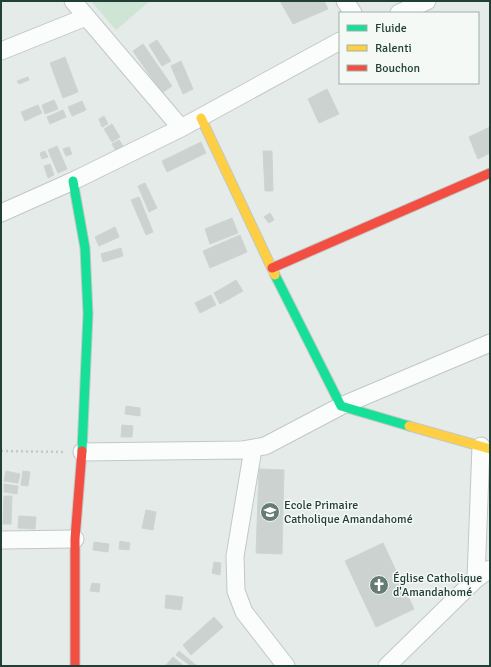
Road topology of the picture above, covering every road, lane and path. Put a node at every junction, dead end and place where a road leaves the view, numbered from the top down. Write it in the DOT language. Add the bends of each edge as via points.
graph roads {
  1 [pos="73,1"];
  2 [pos="345,1"];
  3 [pos="428,1"];
  4 [pos="352,12"];
  5 [pos="401,12"];
  6 [pos="86,17"];
  7 [pos="339,42"];
  8 [pos="1,51"];
  9 [pos="201,118"];
  10 [pos="181,128"];
  11 [pos="490,174"];
  12 [pos="73,181"];
  13 [pos="1,213"];
  14 [pos="272,268"];
  15 [pos="490,342"];
  16 [pos="341,406"];
  17 [pos="486,447"];
  18 [pos="253,448"];
  19 [pos="1,451"];
  20 [pos="82,452"];
  21 [pos="75,539"];
  22 [pos="1,540"];
  23 [pos="490,569"];
  24 [pos="476,579"];
  25 [pos="75,666"];
  26 [pos="286,666"];
  27 [pos="387,666"];
  1 -- 6 [label="street"];
  2 -- 4 [label="street"];
  3 -- 5 [label="street"];
  6 -- 8 [label="street"];
  6 -- 10 [label="street"];
  7 -- 9 [label="street"];
  9 -- 10 [label="street"];
  9 -- 14 [label="street"];
  10 -- 12 [label="street"];
  11 -- 14 [label="street"];
  12 -- 13 [label="street"];
  12 -- 20 [label="street" via="85,248 88,314"];
  14 -- 16 [label="street"];
  15 -- 16 [label="street"];
  16 -- 17 [label="street"];
  16 -- 18 [label="street" via="265,446"];
  17 -- 24 [label="street"];
  18 -- 20 [label="street"];
  18 -- 26 [label="street" via="235,556 236,591 244,612"];
  19 -- 20 [label="path"];
  20 -- 21 [label="street"];
  21 -- 22 [label="street"];
  21 -- 25 [label="street"];
  23 -- 24 [label="street"];
  24 -- 27 [label="street"];
}
